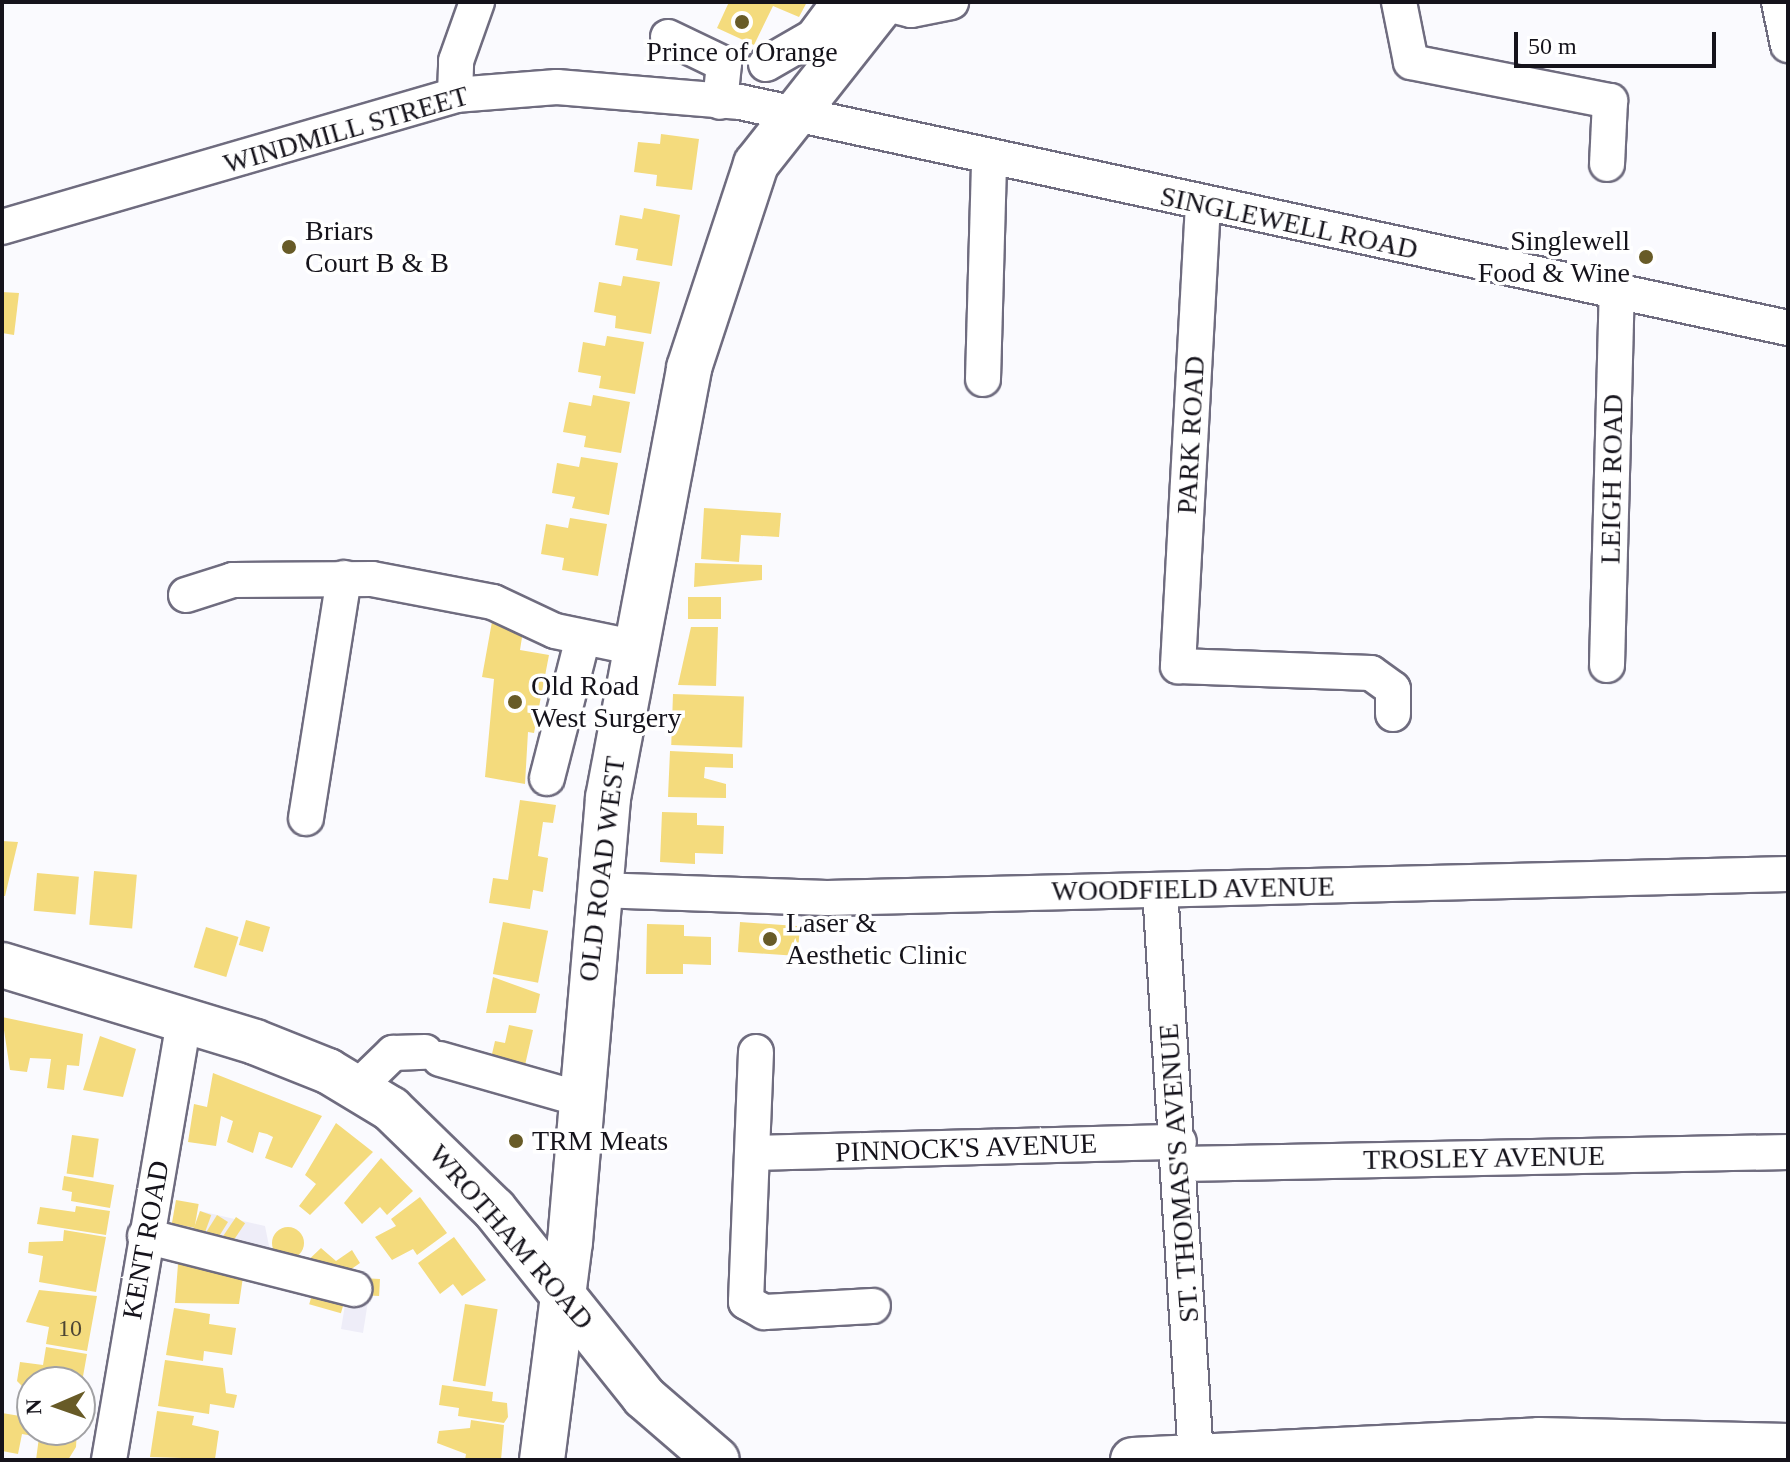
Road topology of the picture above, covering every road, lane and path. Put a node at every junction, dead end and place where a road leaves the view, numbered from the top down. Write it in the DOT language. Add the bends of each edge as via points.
graph roads {
  1 [pos="477,2"];
  2 [pos="839,2"];
  3 [pos="951,2"];
  4 [pos="1399,2"];
  5 [pos="1779,2"];
  6 [pos="882,3"];
  7 [pos="668,37"];
  8 [pos="1788,45"];
  9 [pos="766,64"];
  10 [pos="455,95"];
  11 [pos="720,102"];
  12 [pos="792,114"];
  13 [pos="989,160"];
  14 [pos="1607,164"];
  15 [pos="1203,204"];
  16 [pos="2,227"];
  17 [pos="1617,293"];
  18 [pos="1788,328"];
  19 [pos="983,379"];
  20 [pos="344,578"];
  21 [pos="186,595"];
  22 [pos="583,638"];
  23 [pos="632,647"];
  24 [pos="1607,665"];
  25 [pos="1393,714"];
  26 [pos="547,778"];
  27 [pos="306,818"];
  28 [pos="1788,874"];
  29 [pos="597,890"];
  30 [pos="1160,890"];
  31 [pos="2,965"];
  32 [pos="184,1020"];
  33 [pos="746,1067"];
  34 [pos="358,1087"];
  35 [pos="580,1099"];
  36 [pos="1788,1152"];
  37 [pos="753,1153"];
  38 [pos="1180,1153"];
  39 [pos="573,1206"];
  40 [pos="494,1209"];
  41 [pos="145,1236"];
  42 [pos="354,1289"];
  43 [pos="565,1295"];
  44 [pos="873,1306"];
  45 [pos="553,1394"];
  46 [pos="644,1397"];
  47 [pos="1785,1450"];
  48 [pos="1196,1457"];
  49 [pos="109,1460"];
  50 [pos="542,1460"];
  51 [pos="717,1460"];
  52 [pos="1133,1460"];
  1 -- 10 [label="street" via="456,61"];
  2 -- 9 [label="street" via="813,37"];
  3 -- 6 [label="street" via="911,10"];
  4 -- 14 [label="street" via="1411,62 1610,101"];
  5 -- 8 [label="street"];
  6 -- 12 [label="main road, OLD ROAD WEST"];
  7 -- 11 [label="street" via="724,64"];
  10 -- 11 [label="street, WINDMILL STREET" via="557,87"];
  10 -- 16 [label="street, WINDMILL STREET"];
  11 -- 12 [label="street, WINDMILL STREET"];
  12 -- 13 [label="street, SINGLEWELL ROAD"];
  12 -- 23 [label="main road, OLD ROAD WEST" via="756,164 689,368"];
  13 -- 15 [label="street, SINGLEWELL ROAD"];
  13 -- 19 [label="street" via="993,211 979,333"];
  15 -- 17 [label="street, SINGLEWELL ROAD"];
  15 -- 25 [label="street, PARK ROAD" via="1178,666 1371,673 1393,689"];
  17 -- 18 [label="street, SINGLEWELL ROAD"];
  17 -- 24 [label="street, LEIGH ROAD"];
  20 -- 21 [label="street" via="233,580"];
  20 -- 22 [label="street" via="493,602"];
  20 -- 27 [label="street"];
  22 -- 23 [label="street"];
  22 -- 26 [label="street"];
  23 -- 29 [label="main road, OLD ROAD WEST"];
  28 -- 30 [label="street, WOODFIELD AVENUE"];
  29 -- 30 [label="street, WOODFIELD AVENUE" via="827,898"];
  29 -- 35 [label="main road, OLD ROAD WEST"];
  30 -- 38 [label="street, ST. THOMAS'S AVENUE"];
  31 -- 32 [label="main road, WROTHAM ROAD"];
  32 -- 34 [label="main road, WROTHAM ROAD"];
  32 -- 41 [label="street, KENT ROAD"];
  33 -- 37 [label="street"];
  34 -- 35 [label="street" via="393,1053 433,1055"];
  34 -- 40 [label="main road, WROTHAM ROAD" via="420,1133"];
  35 -- 39 [label="main road, OLD ROAD WEST"];
  36 -- 38 [label="street, TROSLEY AVENUE"];
  37 -- 38 [label="street, PINNOCK'S AVENUE"];
  37 -- 44 [label="street" via="746,1302 764,1312"];
  38 -- 48 [label="street, ST. THOMAS'S AVENUE"];
  39 -- 40 [label="main road" via="538,1224"];
  39 -- 43 [label="main road, OLD ROAD WEST"];
  40 -- 43 [label="main road, WROTHAM ROAD"];
  41 -- 42 [label="street"];
  41 -- 49 [label="street, KENT ROAD"];
  43 -- 45 [label="main road, OLD ROAD WEST"];
  43 -- 46 [label="main road, WROTHAM ROAD"];
  45 -- 46 [label="main road" via="572,1379 594,1376"];
  45 -- 50 [label="main road, OLD ROAD WEST"];
  46 -- 51 [label="main road, WROTHAM ROAD"];
  47 -- 48 [label="main road" via="1539,1440"];
  48 -- 52 [label="main road"];
}
